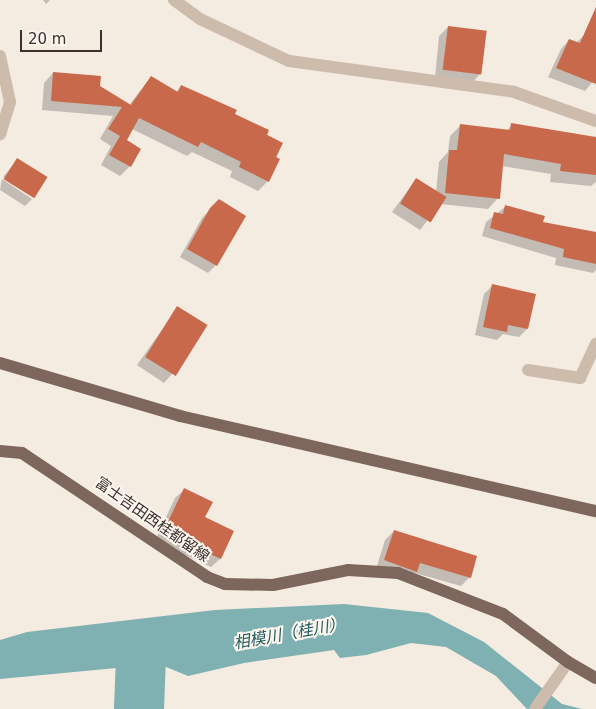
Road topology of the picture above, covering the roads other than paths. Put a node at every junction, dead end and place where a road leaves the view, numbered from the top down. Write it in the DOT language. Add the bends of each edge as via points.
graph roads {
  1 [pos="174,0"];
  2 [pos="0,56"];
  3 [pos="596,121"];
  4 [pos="0,135"];
  5 [pos="596,344"];
  6 [pos="0,363"];
  7 [pos="528,370"];
  8 [pos="0,451"];
  9 [pos="596,511"];
  10 [pos="568,662"];
  11 [pos="596,678"];
  12 [pos="535,709"];
  1 -- 3 [label="street" via="200,18 289,61 514,92"];
  2 -- 4 [label="street" via="10,102"];
  5 -- 7 [label="street" via="580,378"];
  6 -- 9 [label="main road" via="180,416"];
  8 -- 10 [label="main road, 富士吉田西桂都留線" via="22,452 207,577 225,584 273,585 348,570 398,573 503,614"];
  10 -- 11 [label="main road, 富士吉田西桂都留線"];
  10 -- 12 [label="street"];
}
